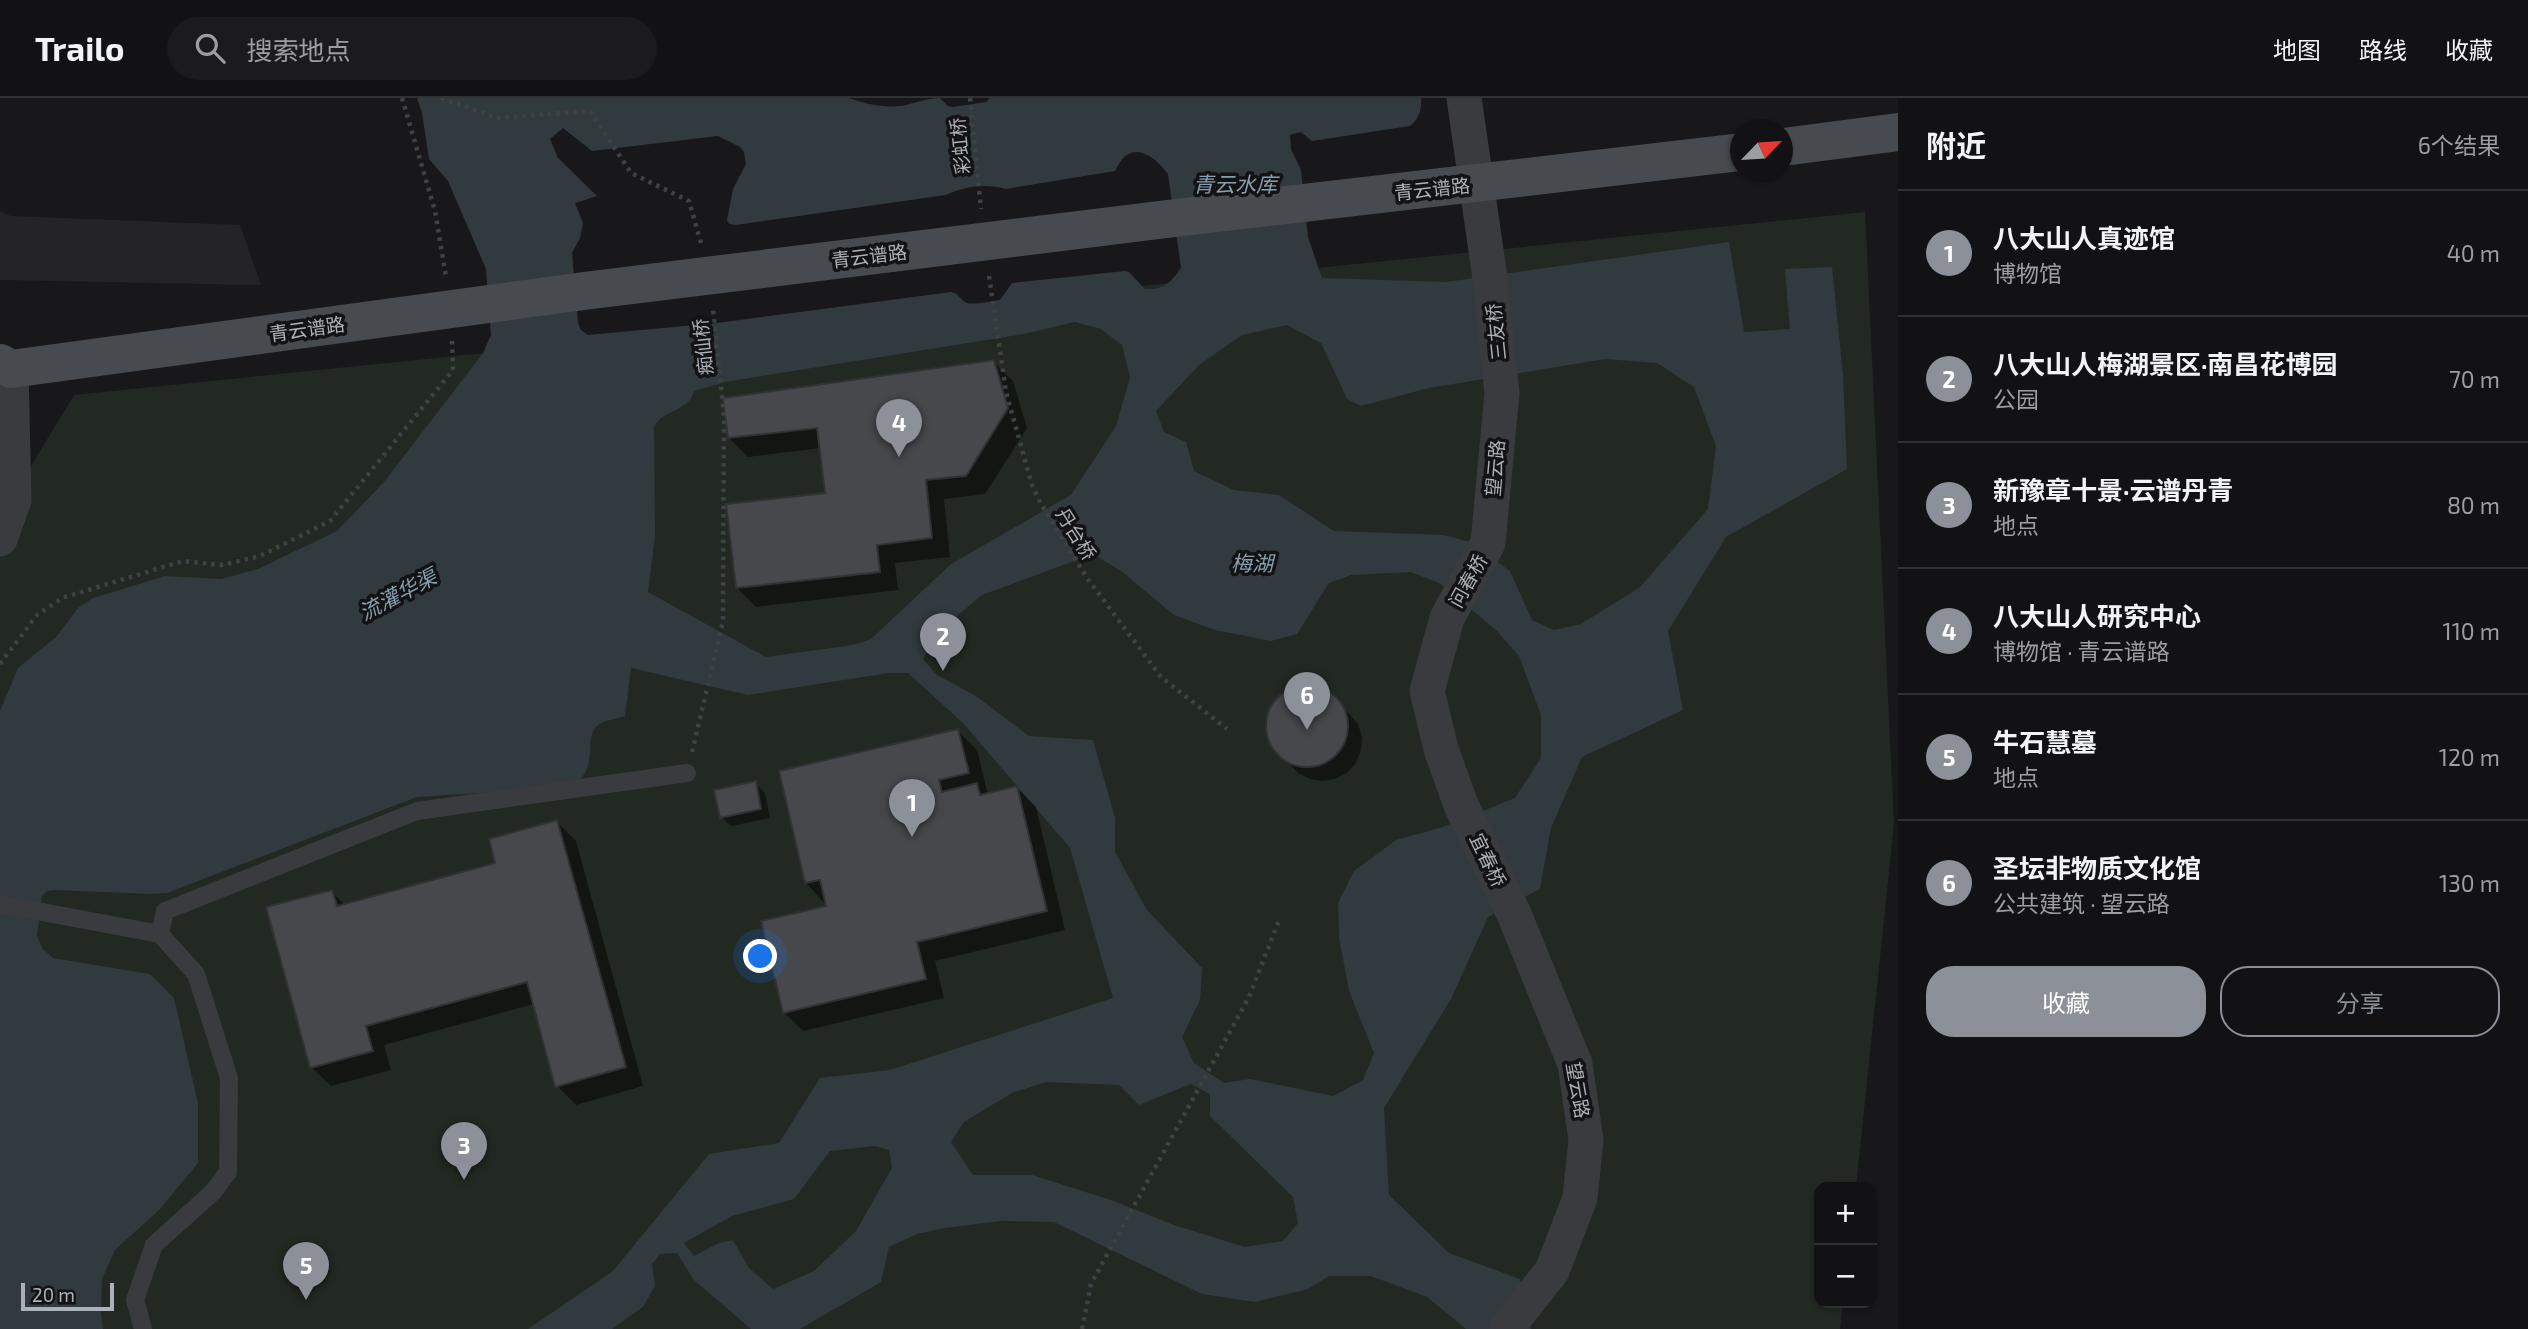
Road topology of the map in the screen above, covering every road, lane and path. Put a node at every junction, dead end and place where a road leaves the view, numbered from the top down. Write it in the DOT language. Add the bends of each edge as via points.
graph roads {
  1 [pos="402,98"];
  2 [pos="441,98"];
  3 [pos="970,98"];
  4 [pos="1464,98"];
  5 [pos="1898,132"];
  6 [pos="1793,146"];
  7 [pos="1730,153"];
  8 [pos="1477,184"];
  9 [pos="979,191"];
  10 [pos="710,276"];
  11 [pos="992,298"];
  12 [pos="466,307"];
  13 [pos="5,366"];
  14 [pos="1502,393"];
  15 [pos="0,539"];
  16 [pos="1488,543"];
  17 [pos="0,664"];
  18 [pos="1227,729"];
  19 [pos="687,773"];
  20 [pos="1461,805"];
  21 [pos="0,904"];
  22 [pos="1514,914"];
  23 [pos="1280,918"];
  24 [pos="160,934"];
  25 [pos="143,1329"];
  26 [pos="1083,1329"];
  27 [pos="1506,1329"];
  1 -- 12 [label="path"];
  2 -- 10 [label="path, 痴仙桥" via="497,118 590,111 631,173 689,201"];
  3 -- 9 [label="path, 彩虹桥"];
  4 -- 8 [label="street"];
  5 -- 6 [label="street"];
  7 -- 8 [label="street, 青云谱路"];
  8 -- 10 [label="street, 青云谱路"];
  8 -- 14 [label="street, 三友桥"];
  10 -- 12 [label="street, 青云谱路"];
  10 -- 19 [label="path, 痴仙桥" via="723,416 723,621"];
  11 -- 18 [label="path, 丹台桥" via="1006,392 1041,504 1087,578 1161,677"];
  12 -- 13 [label="street, 青云谱路"];
  12 -- 17 [label="path" via="453,370 330,521 260,556 222,565 183,561 62,598 37,615"];
  13 -- 15 [label="street" via="14,500"];
  14 -- 16 [label="street, 望云路"];
  16 -- 20 [label="street, 问春桥" via="1447,618 1427,691"];
  19 -- 24 [label="lane" via="417,811 165,911"];
  20 -- 22 [label="street, 宜春桥"];
  21 -- 24 [label="lane"];
  22 -- 27 [label="street, 望云路" via="1575,1063 1586,1140 1580,1198 1552,1271"];
  23 -- 26 [label="path" via="1249,997 1091,1284"];
  24 -- 25 [label="lane" via="196,974 229,1078 228,1172 213,1192 154,1245 135,1300"];
}
